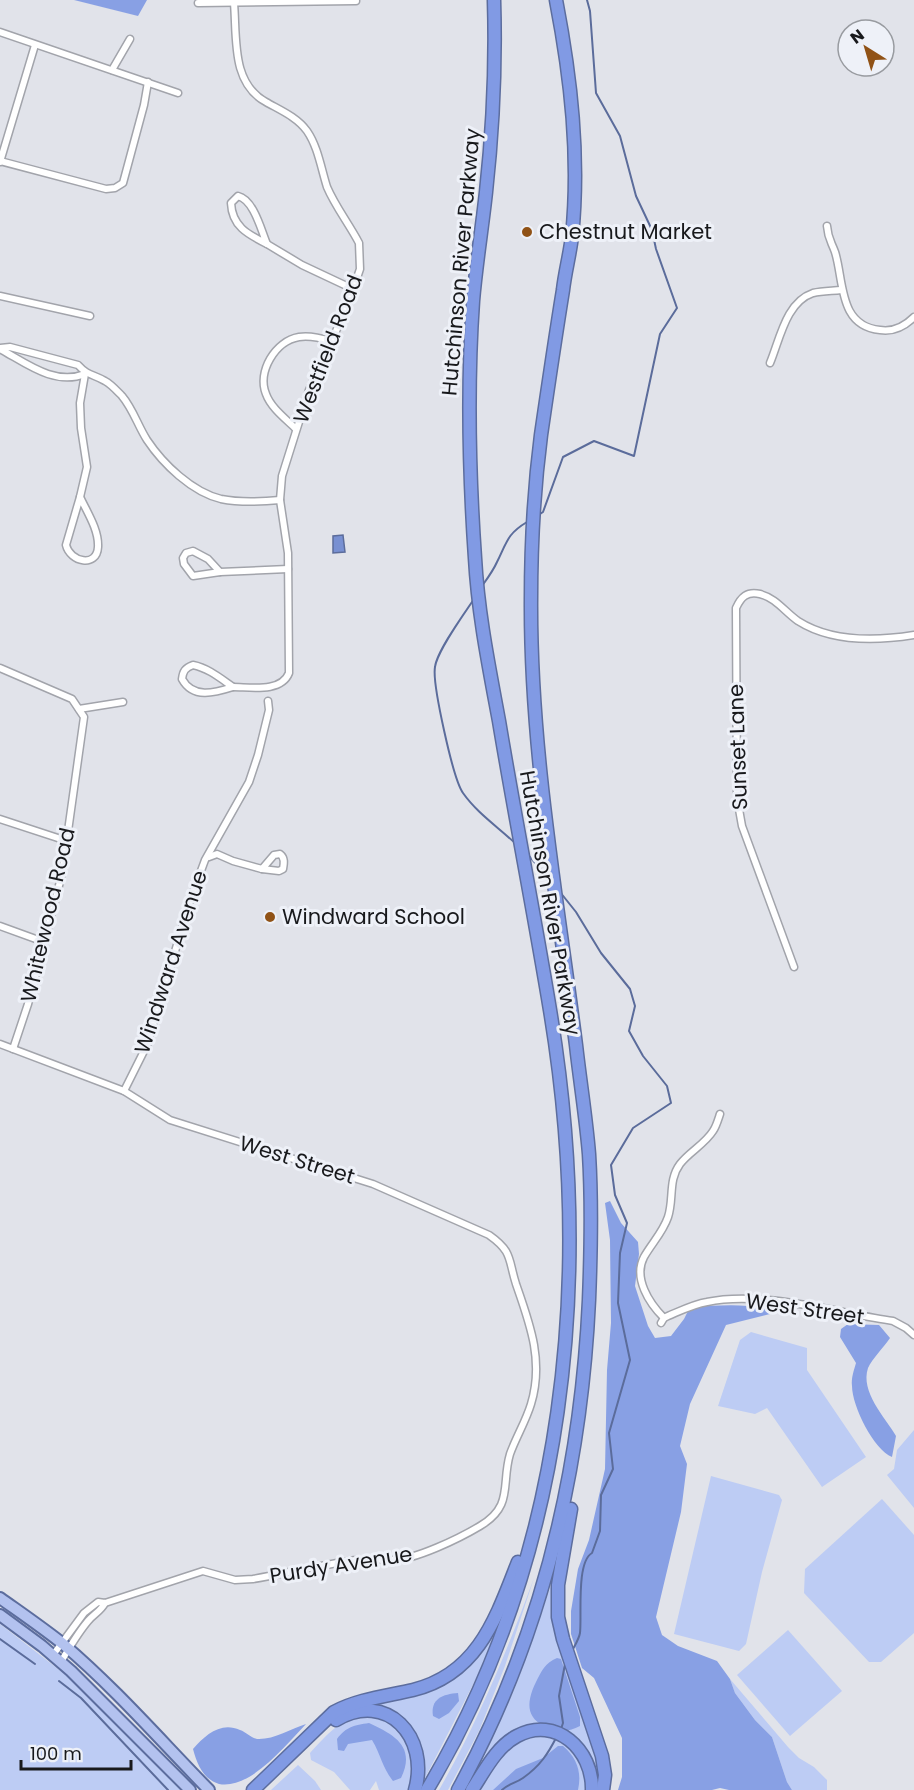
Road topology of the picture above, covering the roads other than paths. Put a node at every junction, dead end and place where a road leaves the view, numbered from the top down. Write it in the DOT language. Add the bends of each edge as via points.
graph roads {
  1 [pos="339,0"];
  2 [pos="494,0"];
  3 [pos="556,0"];
  4 [pos="356,1"];
  5 [pos="198,3"];
  6 [pos="234,3"];
  7 [pos="0,32"];
  8 [pos="130,39"];
  9 [pos="35,45"];
  10 [pos="112,70"];
  11 [pos="148,82"];
  12 [pos="178,93"];
  13 [pos="0,162"];
  14 [pos="826,226"];
  15 [pos="267,244"];
  16 [pos="353,289"];
  17 [pos="841,290"];
  18 [pos="0,296"];
  19 [pos="90,316"];
  20 [pos="914,317"];
  21 [pos="331,341"];
  22 [pos="0,348"];
  23 [pos="770,363"];
  24 [pos="86,374"];
  25 [pos="297,429"];
  26 [pos="80,497"];
  27 [pos="280,500"];
  28 [pos="288,569"];
  29 [pos="220,572"];
  30 [pos="914,635"];
  31 [pos="0,668"];
  32 [pos="233,687"];
  33 [pos="268,701"];
  34 [pos="123,702"];
  35 [pos="79,709"];
  36 [pos="0,819"];
  37 [pos="67,841"];
  38 [pos="208,857"];
  39 [pos="262,869"];
  40 [pos="0,926"];
  41 [pos="44,942"];
  42 [pos="794,967"];
  43 [pos="0,1044"];
  44 [pos="13,1048"];
  45 [pos="124,1091"];
  46 [pos="720,1114"];
  47 [pos="914,1335"];
  48 [pos="533,1336"];
  49 [pos="583,1386"];
  50 [pos="542,1502"];
  51 [pos="0,1598"];
  52 [pos="0,1615"];
  53 [pos="65,1646"];
  54 [pos="57,1659"];
  55 [pos="190,1790"];
  56 [pos="209,1790"];
  57 [pos="253,1790"];
  58 [pos="264,1790"];
  59 [pos="415,1790"];
  60 [pos="427,1790"];
  61 [pos="458,1790"];
  62 [pos="472,1790"];
  63 [pos="592,1790"];
  64 [pos="603,1790"];
  1 -- 4 [label="street"];
  1 -- 6 [label="street"];
  2 -- 50 [label="highway, Hutchinson River Parkway" via="493,123 473,300 468,401 470,486 481,614 558,1066 566,1138 570,1214 564,1370"];
  3 -- 49 [label="highway, Hutchinson River Parkway" via="570,92 575,186 572,239 536,486 532,683 589,1155 592,1250"];
  5 -- 6 [label="street"];
  6 -- 16 [label="street, Westfield Road" via="238,67 243,78 254,94 306,130 333,200 359,243 360,269"];
  7 -- 9 [label="street"];
  8 -- 10 [label="street"];
  9 -- 10 [label="street"];
  9 -- 13 [label="street"];
  10 -- 11 [label="street"];
  11 -- 12 [label="street"];
  11 -- 13 [label="street" via="130,161 123,183 115,188"];
  14 -- 17 [label="street"];
  15 -- 15 [label="street" via="248,202 238,196 231,203 236,222 247,234"];
  15 -- 16 [label="street"];
  16 -- 21 [label="street, Westfield Road"];
  17 -- 20 [label="street" via="851,312 870,328 894,329"];
  17 -- 23 [label="street" via="813,293 793,307"];
  18 -- 19 [label="street"];
  21 -- 25 [label="street, Westfield Road"];
  21 -- 25 [label="street" via="298,337 286,342 266,367 266,395"];
  22 -- 24 [label="street" via="10,347 78,365"];
  22 -- 24 [label="street" via="35,370 76,378"];
  24 -- 26 [label="street" via="80,404 87,467"];
  24 -- 27 [label="street" via="105,381 121,396 153,449 195,487 219,498"];
  25 -- 27 [label="street, Westfield Road" via="282,476"];
  26 -- 26 [label="street" via="98,538 95,557 88,561 74,558 66,545"];
  27 -- 28 [label="street, Westfield Road"];
  28 -- 29 [label="street"];
  28 -- 32 [label="street, Westfield Road" via="287,678 267,687"];
  29 -- 29 [label="street" via="194,577 183,558 189,552 198,552"];
  30 -- 42 [label="street, Sunset Lane" via="876,639 817,631 760,594 748,593 735,608 737,798 742,826"];
  31 -- 35 [label="street" via="72,699"];
  32 -- 32 [label="street" via="200,693 182,681 183,672 190,666 201,667"];
  33 -- 38 [label="street, Windward Avenue" via="269,710 249,782"];
  34 -- 35 [label="street"];
  35 -- 37 [label="street, Whitewood Road" via="84,717"];
  36 -- 37 [label="street"];
  37 -- 41 [label="street, Whitewood Road"];
  38 -- 39 [label="street" via="217,854"];
  38 -- 45 [label="street, Windward Avenue" via="191,898 147,1045"];
  40 -- 41 [label="street"];
  41 -- 44 [label="street, Whitewood Road"];
  43 -- 44 [label="street, West Street"];
  44 -- 45 [label="street, West Street"];
  45 -- 48 [label="street, West Street" via="170,1120 373,1184 489,1235 509,1254"];
  46 -- 47 [label="street, West Street" via="713,1132 680,1164 672,1179 669,1215 640,1268 645,1292 662,1321 706,1302 754,1299 893,1322"];
  48 -- 53 [label="street, Purdy Avenue" via="537,1372 532,1402 510,1456 504,1499 496,1514 481,1525 409,1557 392,1560 359,1559 253,1579 235,1580 203,1572 105,1603"];
  49 -- 61 [label="highway, Hutchinson River Parkway" via="564,1502 537,1609 504,1697"];
  49 -- 64 [label="highway" via="582,1432 558,1592 558,1617 604,1762"];
  50 -- 57 [label="highway" via="498,1610 480,1645 466,1662 429,1685 334,1712"];
  50 -- 60 [label="highway, Hutchinson River Parkway" via="492,1660"];
  51 -- 53 [label="main road"];
  52 -- 54 [label="main road"];
  53 -- 54 [label="street, Purdy Avenue"];
  53 -- 54 [label="street, Purdy Avenue"];
  53 -- 56 [label="main road"];
  54 -- 55 [label="main road"];
  58 -- 59 [label="highway" via="332,1724 346,1715 365,1711 393,1719 411,1736 419,1760"];
  62 -- 63 [label="highway" via="504,1746 521,1734 542,1731 556,1733 578,1747 588,1763"];
}
